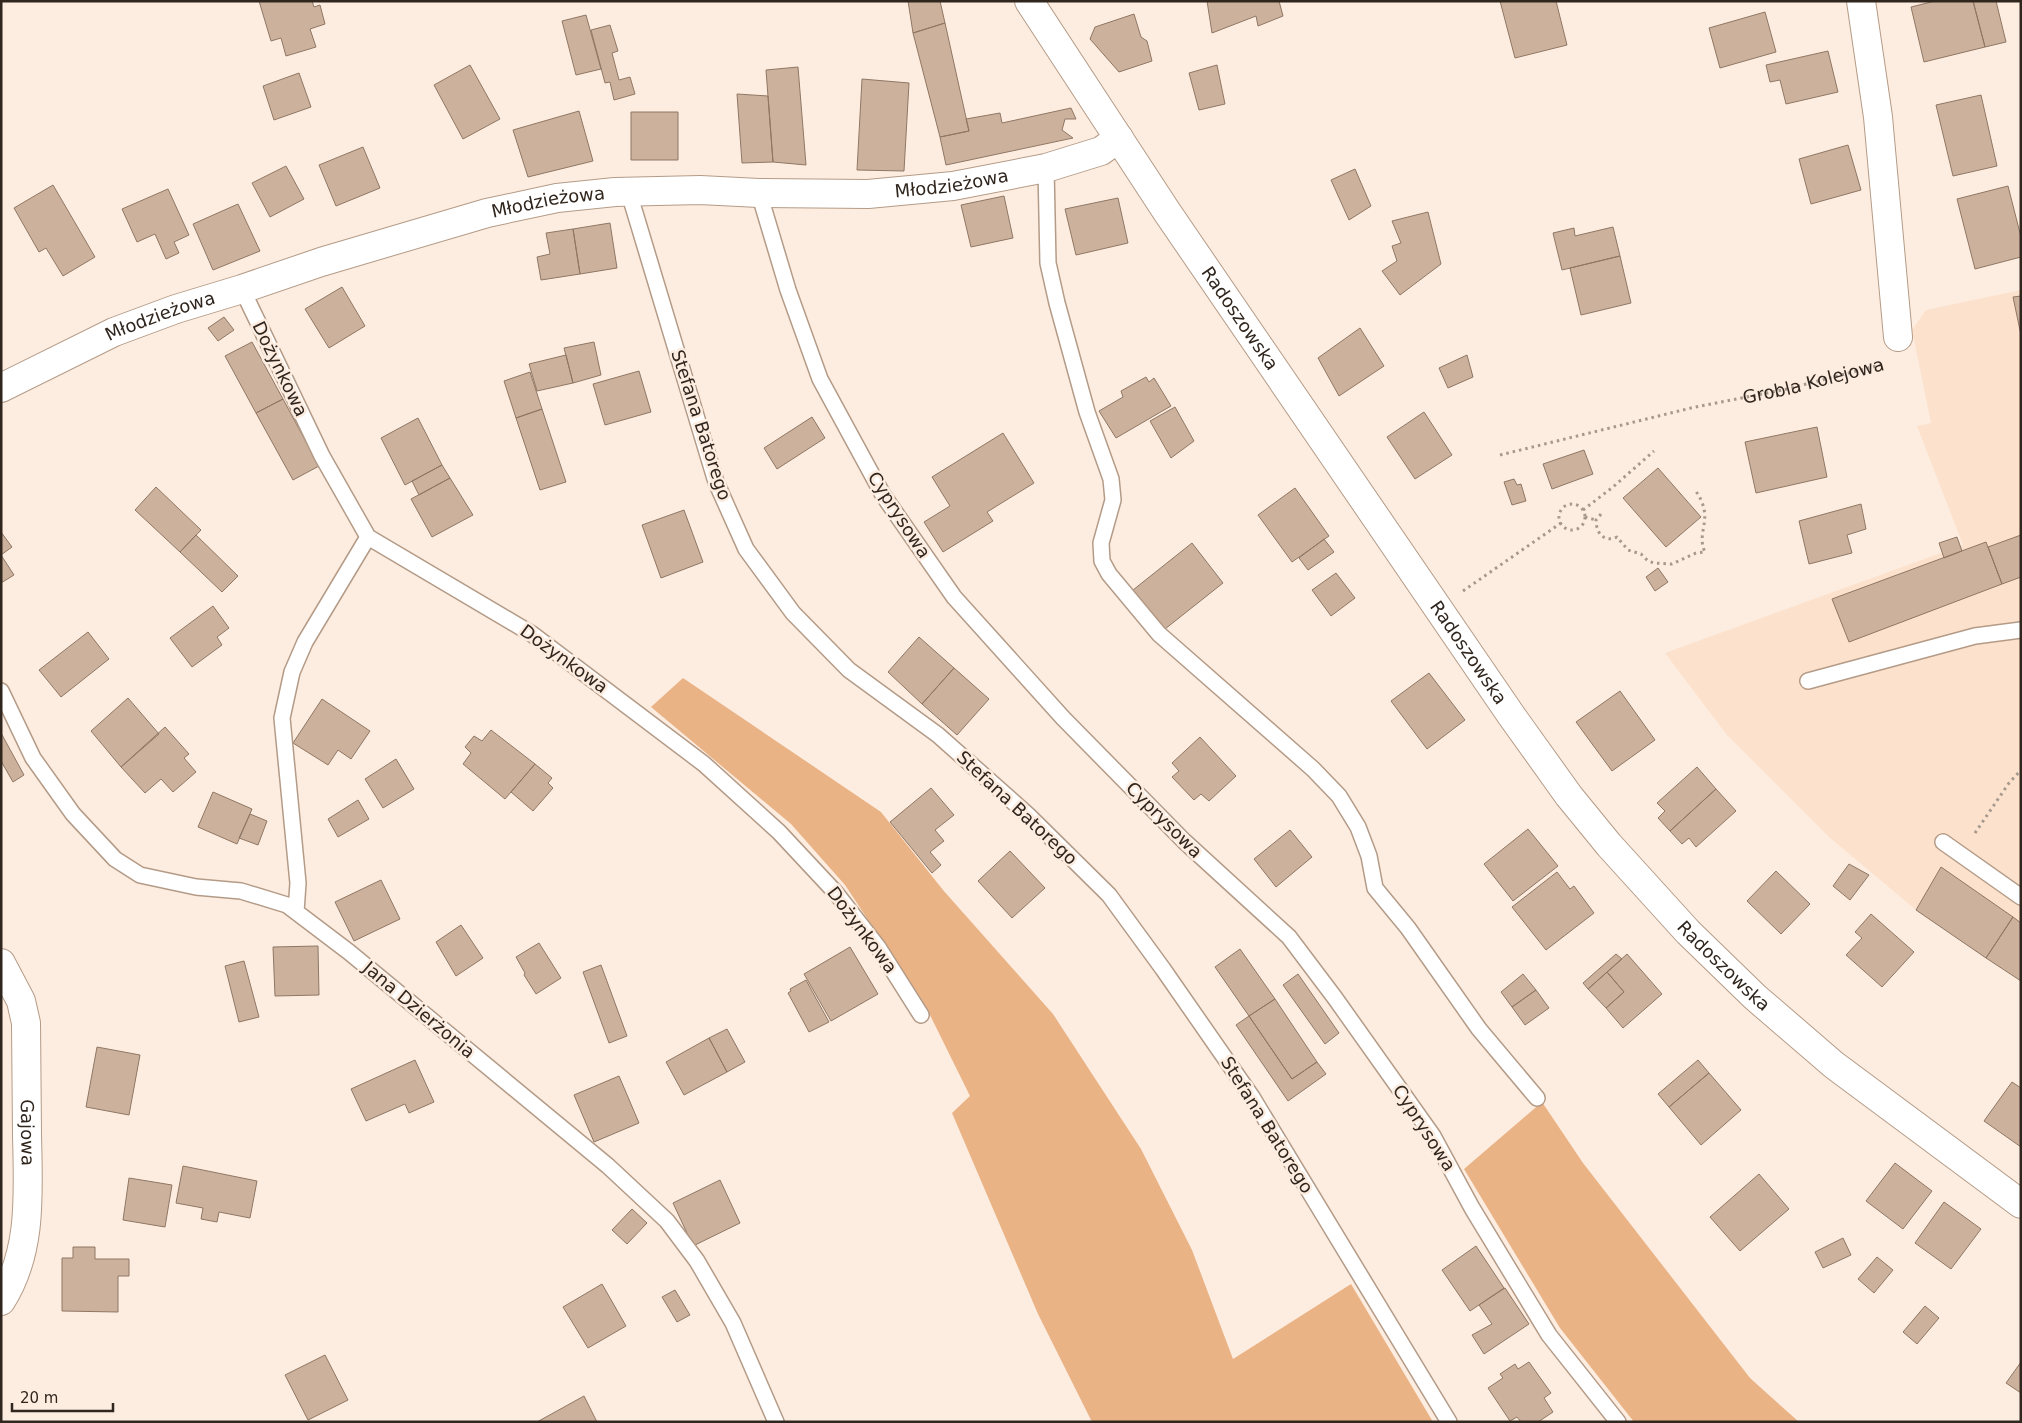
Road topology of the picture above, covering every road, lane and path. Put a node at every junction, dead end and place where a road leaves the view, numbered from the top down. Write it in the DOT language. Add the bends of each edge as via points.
graph roads {
  1 [pos="1861,1"];
  2 [pos="1038,4"];
  3 [pos="1119,138"];
  4 [pos="1046,168"];
  5 [pos="629,193"];
  6 [pos="759,193"];
  7 [pos="242,289"];
  8 [pos="1898,337"];
  9 [pos="1,388"];
  10 [pos="1654,451"];
  11 [pos="1500,455"];
  12 [pos="1695,490"];
  13 [pos="1583,510"];
  14 [pos="1601,514"];
  15 [pos="1585,517"];
  16 [pos="1596,520"];
  17 [pos="1561,523"];
  18 [pos="368,537"];
  19 [pos="1457,595"];
  20 [pos="2021,630"];
  21 [pos="1808,681"];
  22 [pos="1,690"];
  23 [pos="2021,770"];
  24 [pos="1943,842"];
  25 [pos="1960,855"];
  26 [pos="2021,897"];
  27 [pos="296,912"];
  28 [pos="1,963"];
  29 [pos="921,1015"];
  30 [pos="1537,1098"];
  31 [pos="2021,1204"];
  32 [pos="1,1301"];
  33 [pos="776,1422"];
  34 [pos="1449,1422"];
  35 [pos="1618,1422"];
  1 -- 8 [label="street, Grobla Kolejowa" via="1878,116"];
  2 -- 3 [label="street, Radoszowska"];
  3 -- 4 [label="street, Młodzieżowa" via="1101,151"];
  3 -- 31 [label="street, Radoszowska" via="1511,716 1609,845 1688,932 1754,997 1834,1065"];
  4 -- 6 [label="street, Młodzieżowa" via="953,186 868,194"];
  4 -- 30 [label="lane" via="1048,263 1053,287 1087,412 1111,479 1113,500 1101,542 1102,561 1159,634 1313,769 1339,796 1361,834 1375,888 1408,928 1479,1029"];
  5 -- 6 [label="street, Młodzieżowa" via="700,190"];
  5 -- 7 [label="street, Młodzieżowa" via="557,198 487,213"];
  5 -- 34 [label="lane, Stefana Batorego" via="716,482 746,549 793,613 849,670 938,735 1028,815 1109,895 1252,1097"];
  6 -- 35 [label="lane, Cyprysowa" via="788,290 820,379 883,495 954,597 1063,718 1184,841 1288,937 1433,1136 1472,1208 1549,1335"];
  7 -- 9 [label="street, Młodzieżowa" via="114,332"];
  7 -- 18 [label="lane, Dożynkowa" via="322,456"];
  8 -- 11 [label="path, Grobla Kolejowa" via="1893,359 1878,366"];
  10 -- 13 [label="path"];
  12 -- 16 [label="path" via="1706,512 1702,540 1705,552 1672,564 1648,561 1641,554 1628,550 1617,537 1603,537 1598,532"];
  13 -- 15 [label="path"];
  13 -- 17 [label="path" via="1576,504 1564,507 1559,515"];
  14 -- 16 [label="path"];
  15 -- 16 [label="path"];
  15 -- 17 [label="path" via="1582,525 1575,529 1567,529"];
  17 -- 19 [label="path"];
  18 -- 27 [label="lane" via="305,642 292,672 282,718 298,884"];
  18 -- 29 [label="lane, Dożynkowa" via="532,634 704,764 779,832 836,893 878,947"];
  20 -- 21 [label="lane" via="1975,636"];
  22 -- 27 [label="lane, Jana Dzierżonia" via="33,758 73,814 114,859 140,875 241,891 287,905"];
  23 -- 25 [label="path"];
  24 -- 25 [label="lane"];
  25 -- 26 [label="lane"];
  27 -- 33 [label="lane, Jana Dzierżonia" via="349,952 592,1154 667,1221 697,1261 733,1323"];
  28 -- 32 [label="street, Gajowa" via="21,1001 26,1023 28,1188 27,1226 18,1264"];
}
